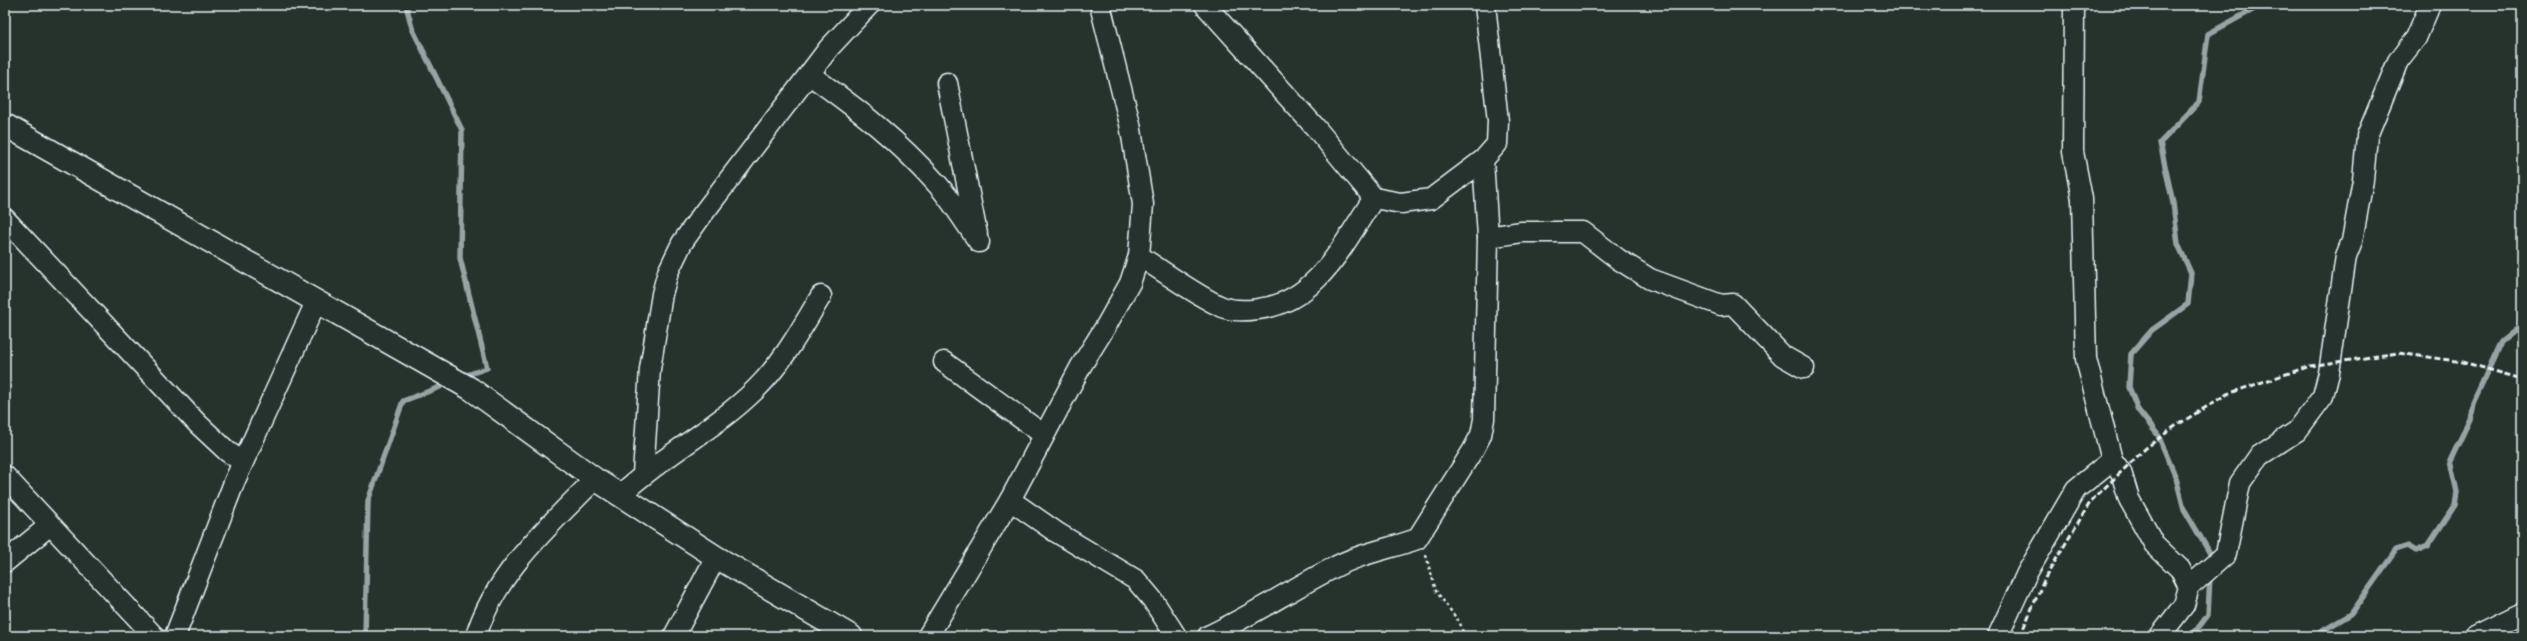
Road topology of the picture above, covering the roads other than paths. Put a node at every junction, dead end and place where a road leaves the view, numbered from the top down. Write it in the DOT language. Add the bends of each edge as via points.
graph roads {
  1 [pos="869,5"];
  2 [pos="1100,5"];
  3 [pos="1205,5"];
  4 [pos="1485,5"];
  5 [pos="2074,5"];
  6 [pos="2430,5"];
  7 [pos="810,75"];
  8 [pos="947,83"];
  9 [pos="5,125"];
  10 [pos="1483,160"];
  11 [pos="1374,198"];
  12 [pos="5,219"];
  13 [pos="1488,237"];
  14 [pos="1139,256"];
  15 [pos="821,296"];
  16 [pos="316,302"];
  17 [pos="944,362"];
  18 [pos="1804,368"];
  19 [pos="1044,435"];
  20 [pos="2112,460"];
  21 [pos="243,462"];
  22 [pos="643,474"];
  23 [pos="5,476"];
  24 [pos="595,480"];
  25 [pos="620,495"];
  26 [pos="1010,500"];
  27 [pos="50,525"];
  28 [pos="716,557"];
  29 [pos="5,562"];
  30 [pos="2189,587"];
  31 [pos="2522,613"];
  32 [pos="154,636"];
  33 [pos="175,636"];
  34 [pos="476,636"];
  35 [pos="674,636"];
  36 [pos="851,636"];
  37 [pos="928,636"];
  38 [pos="1176,636"];
  39 [pos="1208,636"];
  40 [pos="1998,636"];
  41 [pos="2160,636"];
  42 [pos="2475,636"];
  1 -- 7 [label="street" via="829,48"];
  2 -- 14 [label="street" via="1130,124 1143,204"];
  3 -- 11 [label="street"];
  4 -- 10 [label="street" via="1498,121 1497,144"];
  5 -- 20 [label="street" via="2073,152 2082,199 2086,359"];
  6 -- 30 [label="street" via="2416,38 2398,62 2367,136 2363,180 2352,241 2346,256 2329,373 2323,396 2297,431 2259,456 2240,483 2226,554"];
  7 -- 8 [label="street" via="871,118 901,147 939,186 979,242"];
  7 -- 22 [label="street" via="702,215 682,243 668,272 650,369"];
  9 -- 16 [label="main road"];
  10 -- 11 [label="street" via="1431,199 1401,203"];
  10 -- 13 [label="street"];
  11 -- 14 [label="street" via="1318,280 1286,302 1264,309 1242,311 1222,307"];
  12 -- 21 [label="street" via="198,424 228,452"];
  13 -- 18 [label="street" via="1522,232 1583,232 1618,259 1650,279 1722,305 1733,304 1783,356"];
  13 -- 39 [label="street" via="1486,380 1481,435 1417,539 1378,550 1332,568 1240,621"];
  14 -- 19 [label="street" via="1130,283"];
  15 -- 22 [label="street" via="785,356 756,390"];
  16 -- 21 [label="street"];
  16 -- 24 [label="main road" via="471,389"];
  17 -- 19 [label="street"];
  19 -- 26 [label="street"];
  20 -- 30 [label="street" via="2120,472 2129,499 2154,544 2180,569"];
  20 -- 40 [label="street" via="2076,489 2027,573"];
  21 -- 33 [label="street"];
  22 -- 25 [label="street"];
  23 -- 27 [label="street"];
  24 -- 25 [label="main road"];
  24 -- 34 [label="street" via="539,537 506,577 481,620"];
  25 -- 28 [label="main road"];
  26 -- 37 [label="street"];
  26 -- 38 [label="street" via="1056,532 1136,580"];
  27 -- 29 [label="street"];
  27 -- 32 [label="street"];
  28 -- 35 [label="street"];
  28 -- 36 [label="main road"];
  30 -- 41 [label="street" via="2184,605"];
  31 -- 42 [label="street"];
}
